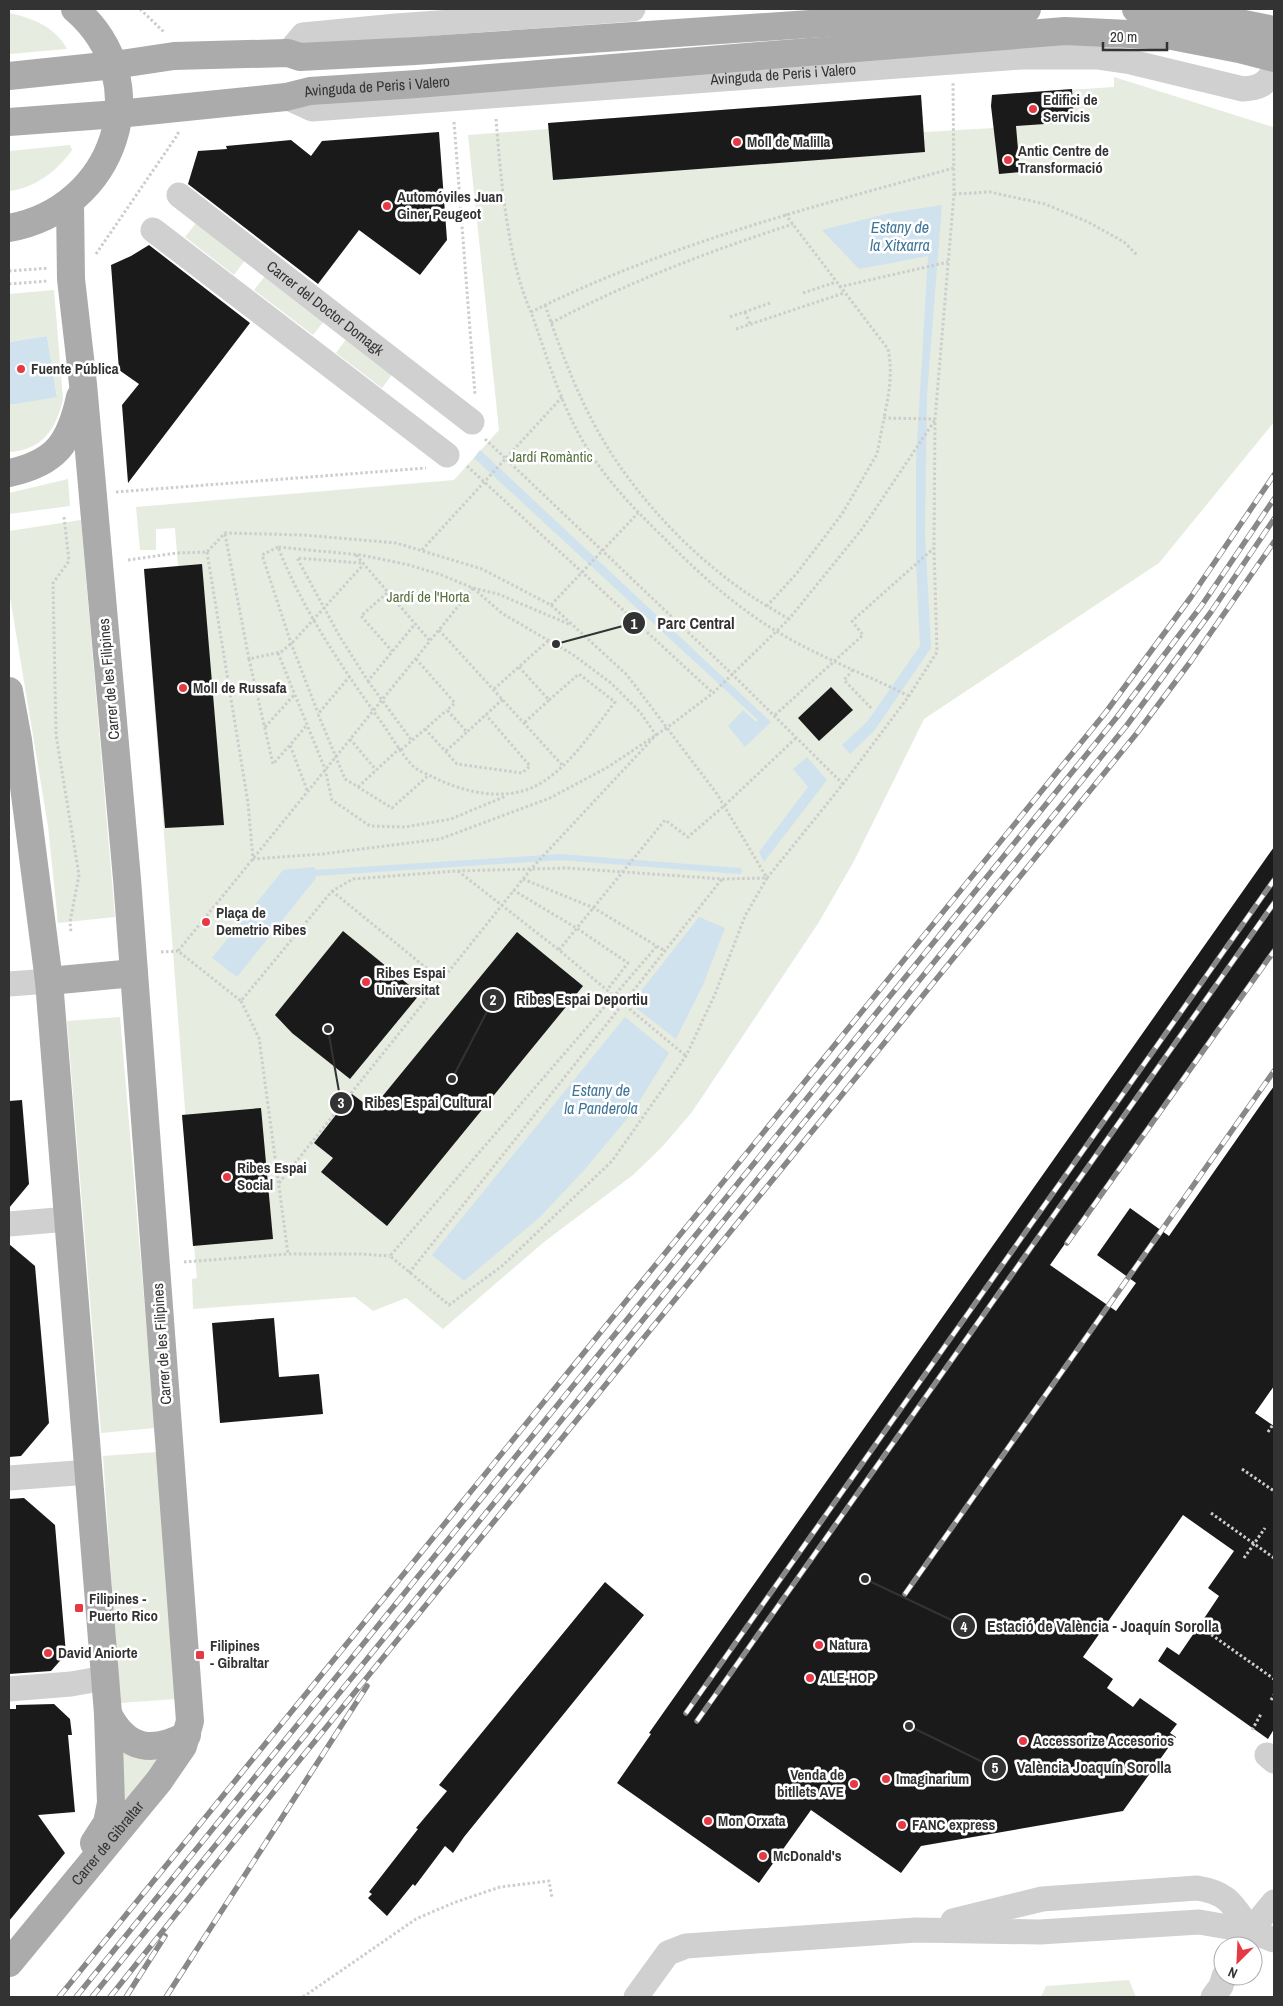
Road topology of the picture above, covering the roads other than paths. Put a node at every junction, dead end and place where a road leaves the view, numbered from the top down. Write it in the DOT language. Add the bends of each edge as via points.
graph roads {
  1 [pos="75,9"];
  2 [pos="410,9"];
  3 [pos="633,9"];
  4 [pos="1027,9"];
  5 [pos="1136,9"];
  6 [pos="436,24"];
  7 [pos="1274,30"];
  8 [pos="288,53"];
  9 [pos="1274,58"];
  10 [pos="114,65"];
  11 [pos="1274,71"];
  12 [pos="9,76"];
  13 [pos="286,97"];
  14 [pos="118,114"];
  15 [pos="9,122"];
  16 [pos="179,195"];
  17 [pos="70,203"];
  18 [pos="9,228"];
  19 [pos="153,230"];
  20 [pos="83,384"];
  21 [pos="472,422"];
  22 [pos="447,455"];
  23 [pos="9,473"];
  24 [pos="9,691"];
  25 [pos="134,973"];
  26 [pos="49,980"];
  27 [pos="9,984"];
  28 [pos="68,1219"];
  29 [pos="9,1224"];
  30 [pos="88,1472"];
  31 [pos="9,1478"];
  32 [pos="105,1678"];
  33 [pos="9,1689"];
  34 [pos="108,1714"];
  35 [pos="189,1724"];
  36 [pos="1274,1902"];
  37 [pos="916,1930"];
  38 [pos="1236,1936"];
  39 [pos="1243,1936"];
  40 [pos="1246,1936"];
  41 [pos="9,1946"];
  42 [pos="9,1963"];
  43 [pos="1221,1986"];
  44 [pos="636,1997"];
  45 [pos="1213,1997"];
  1 -- 10 [label="main road" via="88,20 103,41"];
  2 -- 6 [label="street" via="421,20"];
  3 -- 6 [label="street"];
  4 -- 8 [label="main road" via="415,52 300,57"];
  5 -- 7 [label="main road" via="1174,10"];
  6 -- 8 [label="street" via="304,35"];
  8 -- 10 [label="main road" via="174,56"];
  9 -- 13 [label="main road, Avinguda de Peris i Valero" via="1172,36 1064,31 310,91"];
  10 -- 12 [label="main road"];
  10 -- 14 [label="main road" via="119,89"];
  11 -- 13 [label="street, Avinguda de Peris i Valero" via="1269,81 1257,88 1243,89 1114,59 1022,57 312,109"];
  13 -- 14 [label="main road, Avinguda de Peris i Valero"];
  14 -- 15 [label="main road, Avinguda de Peris i Valero"];
  14 -- 17 [label="main road" via="108,154 86,188"];
  16 -- 21 [label="street, Carrer del Doctor Domagk"];
  17 -- 18 [label="main road" via="50,216"];
  17 -- 20 [label="main road, Carrer de les Filipines" via="71,279"];
  19 -- 22 [label="street"];
  20 -- 23 [label="main road, Carrer de les Filipines" via="76,418 59,450 31,468"];
  20 -- 25 [label="main road, Carrer de les Filipines"];
  24 -- 26 [label="main road"];
  25 -- 26 [label="main road"];
  25 -- 35 [label="main road, Carrer de les Filipines"];
  26 -- 27 [label="street"];
  26 -- 28 [label="main road"];
  28 -- 29 [label="street"];
  28 -- 30 [label="main road"];
  30 -- 31 [label="street"];
  30 -- 32 [label="main road"];
  32 -- 33 [label="street"];
  32 -- 34 [label="main road"];
  34 -- 35 [label="main road" via="119,1731 133,1743 148,1746 161,1746"];
  34 -- 41 [label="main road, Carrer de Gibraltar" via="112,1803 107,1822 94,1843"];
  35 -- 42 [label="main road, Carrer de Gibraltar" via="178,1754 159,1781"];
  36 -- 40 [label="street"];
  37 -- 38 [label="street" via="1040,1932 1199,1922"];
  37 -- 39 [label="street" via="1042,1899 1197,1888 1228,1899"];
  37 -- 44 [label="street" via="686,1946 668,1952"];
  43 -- 45 [label="street"];
}
